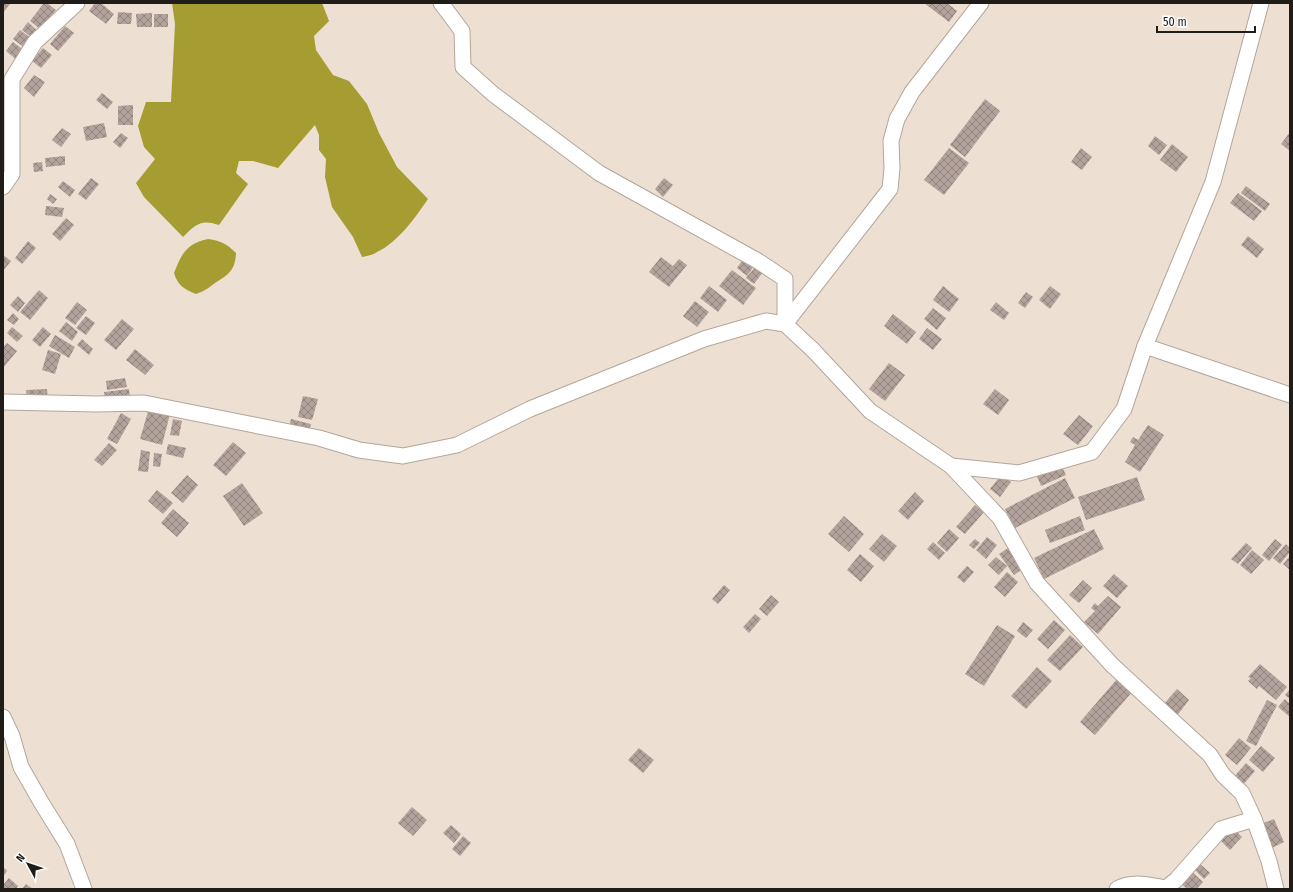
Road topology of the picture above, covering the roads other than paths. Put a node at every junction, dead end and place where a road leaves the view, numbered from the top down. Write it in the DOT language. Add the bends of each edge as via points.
graph roads {
  1 [pos="77,3"];
  2 [pos="441,3"];
  3 [pos="981,3"];
  4 [pos="1262,3"];
  5 [pos="3,187"];
  6 [pos="785,324"];
  7 [pos="1145,346"];
  8 [pos="1290,395"];
  9 [pos="3,402"];
  10 [pos="951,466"];
  11 [pos="3,717"];
  12 [pos="1254,819"];
  13 [pos="84,889"];
  14 [pos="1117,889"];
  15 [pos="1276,889"];
  1 -- 5 [label="street" via="35,42 12,80 12,174"];
  2 -- 6 [label="street" via="462,31 463,67 493,94 599,173 785,278"];
  3 -- 6 [label="street" via="912,92 897,119 891,141 890,189"];
  4 -- 7 [label="street" via="1213,182"];
  6 -- 9 [label="street" via="766,321 704,339 530,409 457,445 403,456 359,450 319,438 144,402"];
  6 -- 10 [label="street" via="870,411"];
  7 -- 8 [label="street"];
  7 -- 10 [label="street" via="1124,409 1092,452 1019,473"];
  10 -- 12 [label="street" via="1000,518 1037,583 1112,665 1210,755 1223,775 1242,793"];
  11 -- 13 [label="street" via="12,736 21,767 67,844"];
  12 -- 14 [label="street" via="1221,830 1166,888 1140,883 1124,885"];
  12 -- 15 [label="street"];
}
